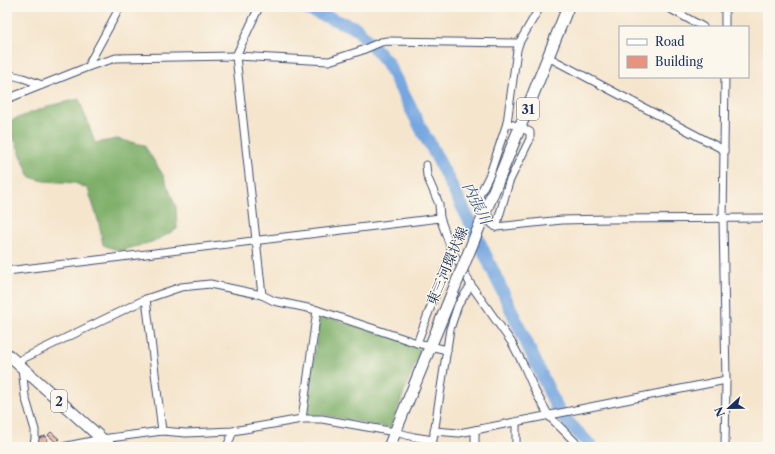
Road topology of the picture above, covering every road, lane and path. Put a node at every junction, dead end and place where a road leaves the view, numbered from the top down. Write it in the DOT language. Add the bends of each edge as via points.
graph roads {
  1 [pos="120,7"];
  2 [pos="259,7"];
  3 [pos="540,7"];
  4 [pos="568,7"];
  5 [pos="667,7"];
  6 [pos="725,7"];
  7 [pos="700,26"];
  8 [pos="725,26"];
  9 [pos="519,43"];
  10 [pos="236,56"];
  11 [pos="548,57"];
  12 [pos="90,66"];
  13 [pos="7,74"];
  14 [pos="725,78"];
  15 [pos="42,85"];
  16 [pos="7,99"];
  17 [pos="507,123"];
  18 [pos="520,127"];
  19 [pos="724,150"];
  20 [pos="426,165"];
  21 [pos="440,218"];
  22 [pos="768,218"];
  23 [pos="723,219"];
  24 [pos="496,227"];
  25 [pos="256,240"];
  26 [pos="452,251"];
  27 [pos="7,271"];
  28 [pos="471,285"];
  29 [pos="262,295"];
  30 [pos="146,299"];
  31 [pos="317,310"];
  32 [pos="417,343"];
  33 [pos="430,347"];
  34 [pos="447,350"];
  35 [pos="7,354"];
  36 [pos="19,365"];
  37 [pos="726,380"];
  38 [pos="549,416"];
  39 [pos="302,420"];
  40 [pos="516,423"];
  41 [pos="474,430"];
  42 [pos="162,431"];
  43 [pos="233,431"];
  44 [pos="434,431"];
  45 [pos="395,432"];
  46 [pos="102,439"];
  47 [pos="432,444"];
  48 [pos="33,447"];
  49 [pos="62,447"];
  50 [pos="111,447"];
  51 [pos="227,447"];
  52 [pos="389,447"];
  53 [pos="475,447"];
  54 [pos="516,447"];
  55 [pos="580,447"];
  56 [pos="725,447"];
  1 -- 12 [label="street"];
  2 -- 10 [label="street"];
  3 -- 9 [label="street"];
  4 -- 11 [label="main road, 東三河環状線 / 31"];
  5 -- 7 [label="street"];
  6 -- 8 [label="street"];
  9 -- 10 [label="street" via="387,41 329,61"];
  9 -- 17 [label="street"];
  10 -- 12 [label="street" via="116,58"];
  10 -- 25 [label="street"];
  11 -- 18 [label="main road, 東三河環状線 / 31"];
  11 -- 19 [label="street"];
  12 -- 15 [label="street"];
  13 -- 15 [label="street"];
  14 -- 19 [label="street"];
  15 -- 16 [label="street"];
  17 -- 18 [label="street"];
  17 -- 24 [label="street" via="490,174 479,196 492,224"];
  18 -- 24 [label="street" via="530,132 530,139 509,182"];
  18 -- 33 [label="main road, 東三河環状線 / 31, bridge"];
  19 -- 23 [label="street"];
  20 -- 21 [label="street" via="427,176 439,204"];
  21 -- 25 [label="street"];
  21 -- 26 [label="street"];
  22 -- 23 [label="street"];
  23 -- 24 [label="street" via="562,220"];
  23 -- 37 [label="street"];
  25 -- 27 [label="street"];
  25 -- 29 [label="street"];
  26 -- 28 [label="street"];
  26 -- 32 [label="street"];
  28 -- 34 [label="street" via="458,306 450,329"];
  28 -- 38 [label="street" via="512,343"];
  29 -- 30 [label="street" via="210,284 181,287"];
  29 -- 31 [label="street" via="274,301"];
  30 -- 36 [label="street"];
  30 -- 42 [label="street"];
  31 -- 32 [label="street"];
  31 -- 39 [label="street"];
  32 -- 33 [label="street"];
  33 -- 34 [label="street"];
  33 -- 45 [label="main road, 東三河環状線 / 31"];
  34 -- 44 [label="street"];
  35 -- 36 [label="main road, 2"];
  36 -- 46 [label="main road, 2"];
  36 -- 48 [label="street" via="35,430 36,439"];
  37 -- 38 [label="street"];
  37 -- 56 [label="street"];
  38 -- 40 [label="street"];
  38 -- 55 [label="street"];
  39 -- 43 [label="street"];
  39 -- 45 [label="street" via="322,419"];
  40 -- 41 [label="street"];
  40 -- 54 [label="street"];
  41 -- 44 [label="street" via="459,433"];
  41 -- 53 [label="street"];
  42 -- 43 [label="street"];
  42 -- 46 [label="street"];
  43 -- 51 [label="street"];
  44 -- 47 [label="street"];
  45 -- 47 [label="street"];
  45 -- 52 [label="main road, 東三河環状線 / 31"];
  46 -- 49 [label="street"];
  46 -- 50 [label="main road, 2"];
}
